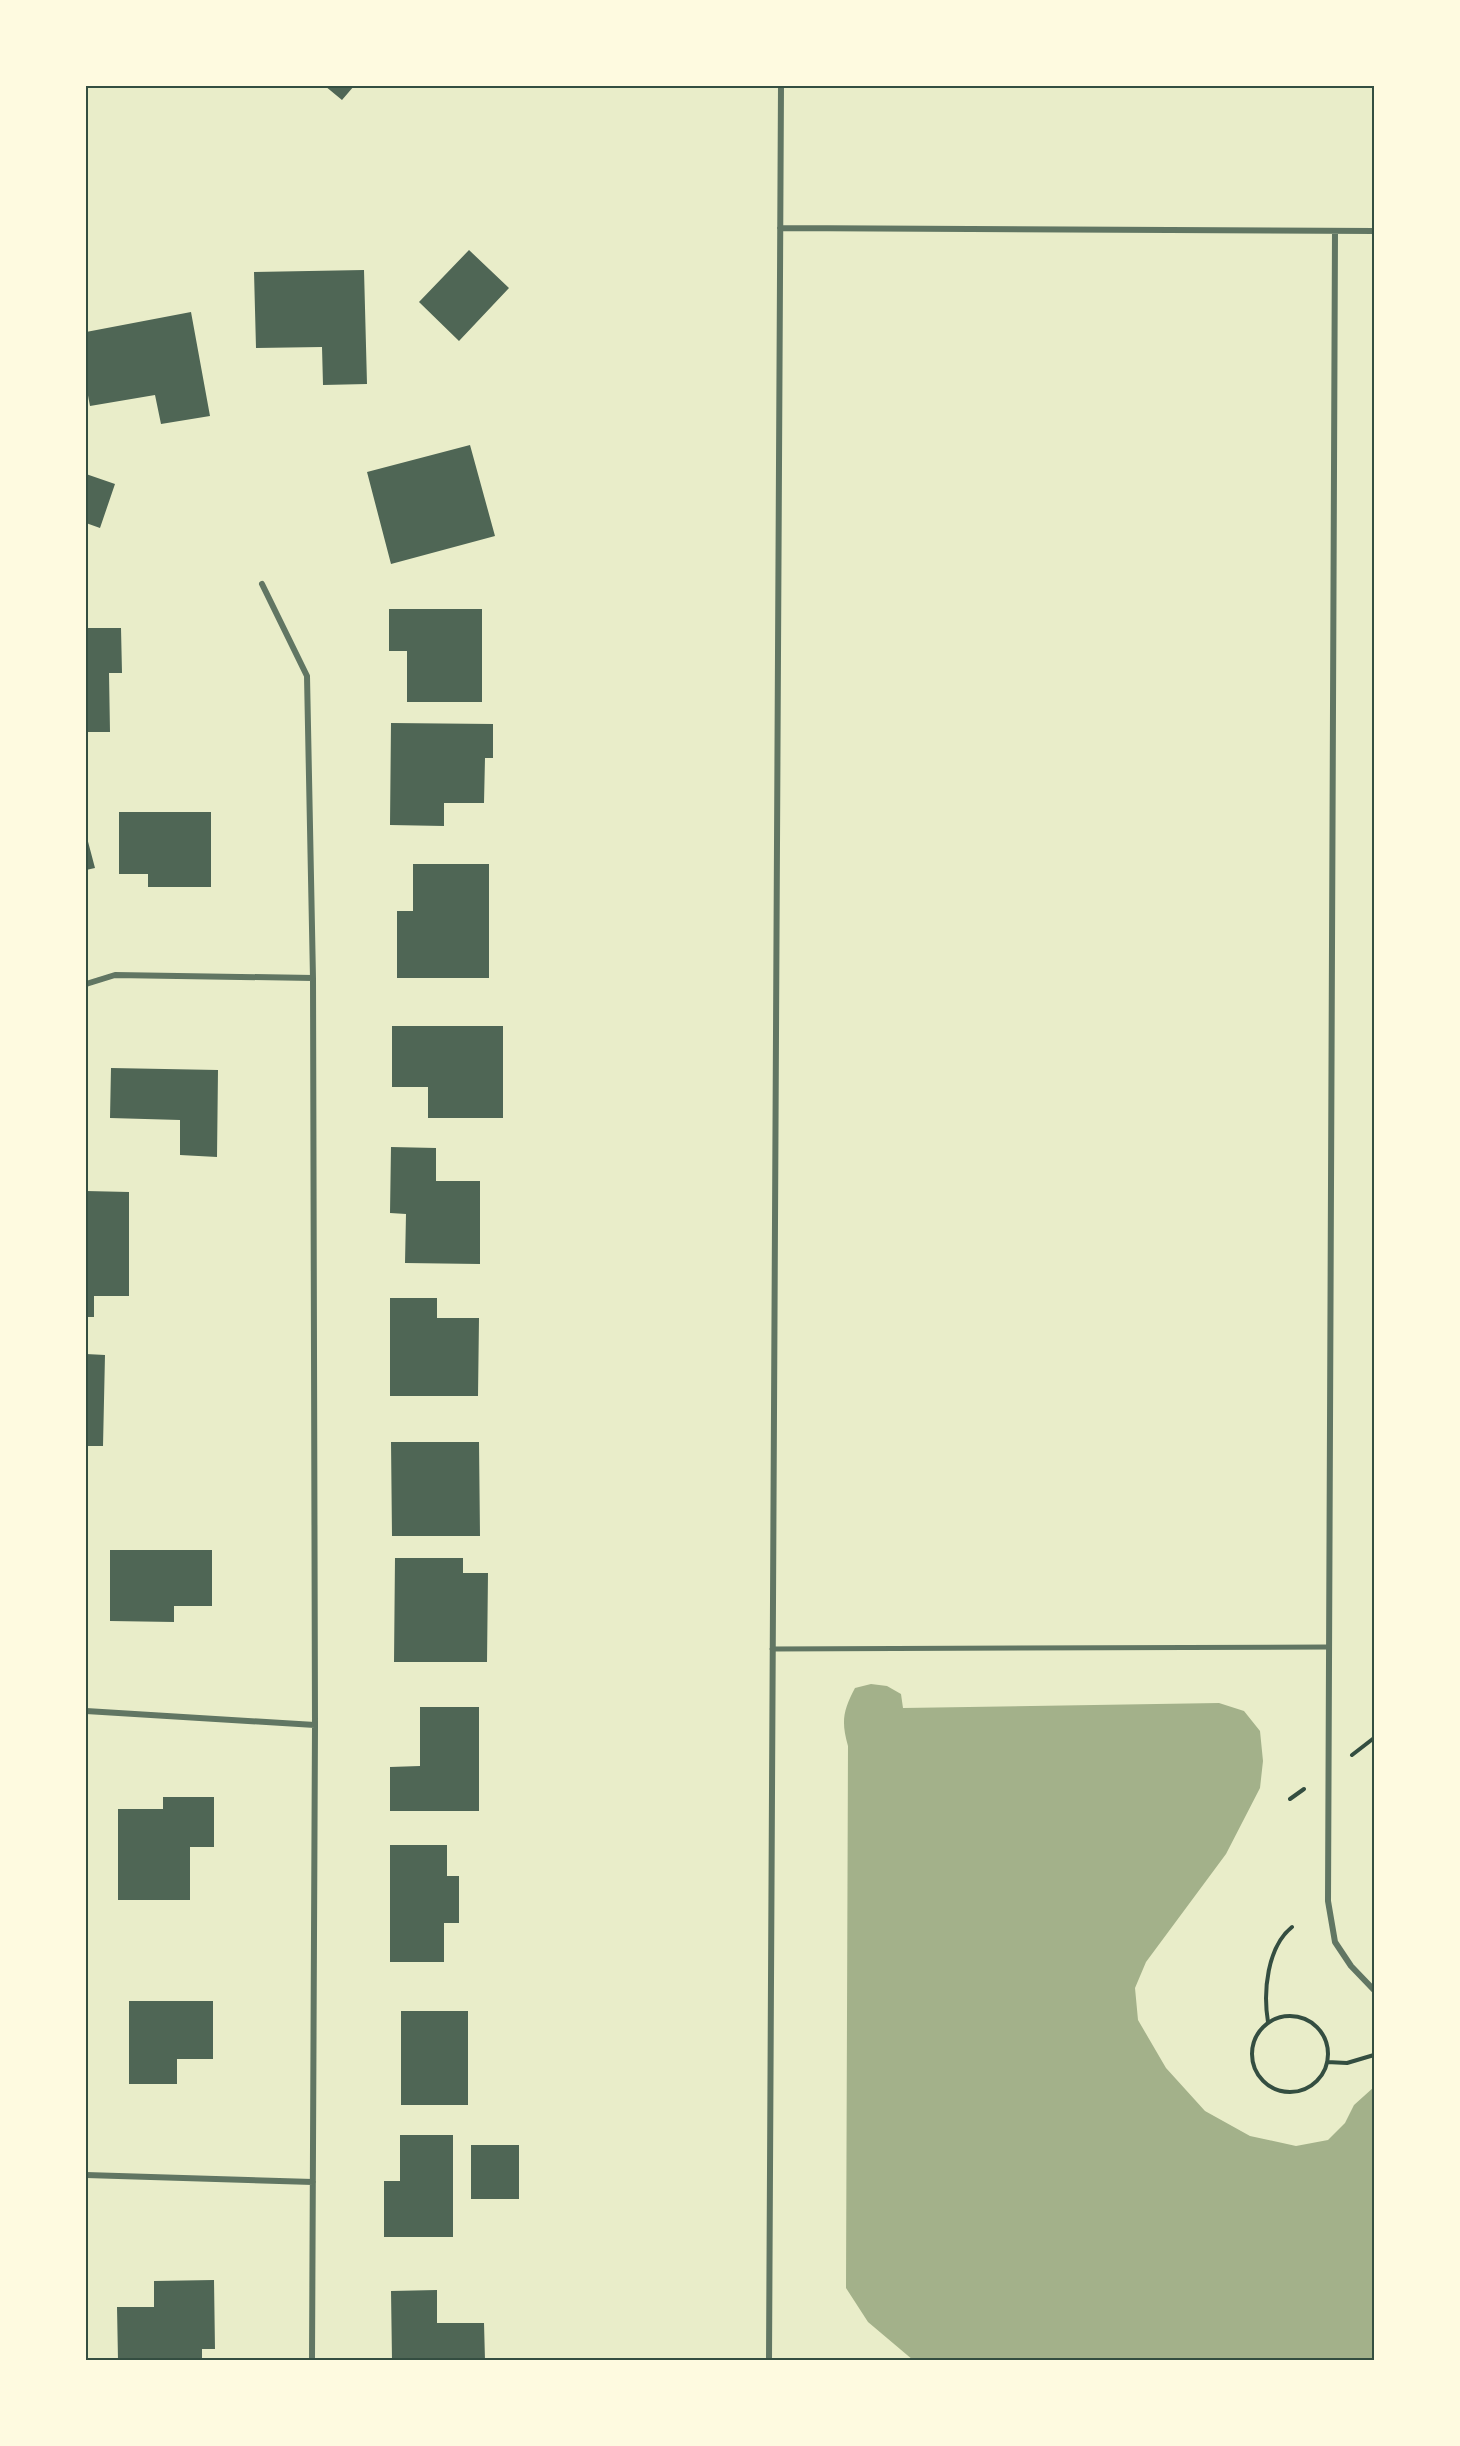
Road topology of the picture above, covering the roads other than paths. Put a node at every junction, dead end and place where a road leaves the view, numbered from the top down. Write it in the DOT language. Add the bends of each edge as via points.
graph roads {
  1 [pos="781,86"];
  2 [pos="780,228"];
  3 [pos="1335,231"];
  4 [pos="1374,231"];
  5 [pos="262,584"];
  6 [pos="313,978"];
  7 [pos="86,984"];
  8 [pos="1329,1647"];
  9 [pos="771,1649"];
  10 [pos="86,1711"];
  11 [pos="315,1725"];
  12 [pos="1374,1990"];
  13 [pos="86,2175"];
  14 [pos="313,2182"];
  15 [pos="312,2361"];
  16 [pos="769,2361"];
  1 -- 2 [label="street"];
  2 -- 3 [label="street"];
  2 -- 9 [label="street"];
  3 -- 4 [label="street"];
  3 -- 8 [label="street"];
  5 -- 6 [label="street" via="307,676"];
  6 -- 7 [label="street" via="115,975"];
  6 -- 11 [label="street"];
  8 -- 9 [label="street"];
  8 -- 12 [label="street" via="1328,1901 1335,1942"];
  9 -- 16 [label="street"];
  10 -- 11 [label="street"];
  11 -- 14 [label="street"];
  13 -- 14 [label="street"];
  14 -- 15 [label="street"];
}
